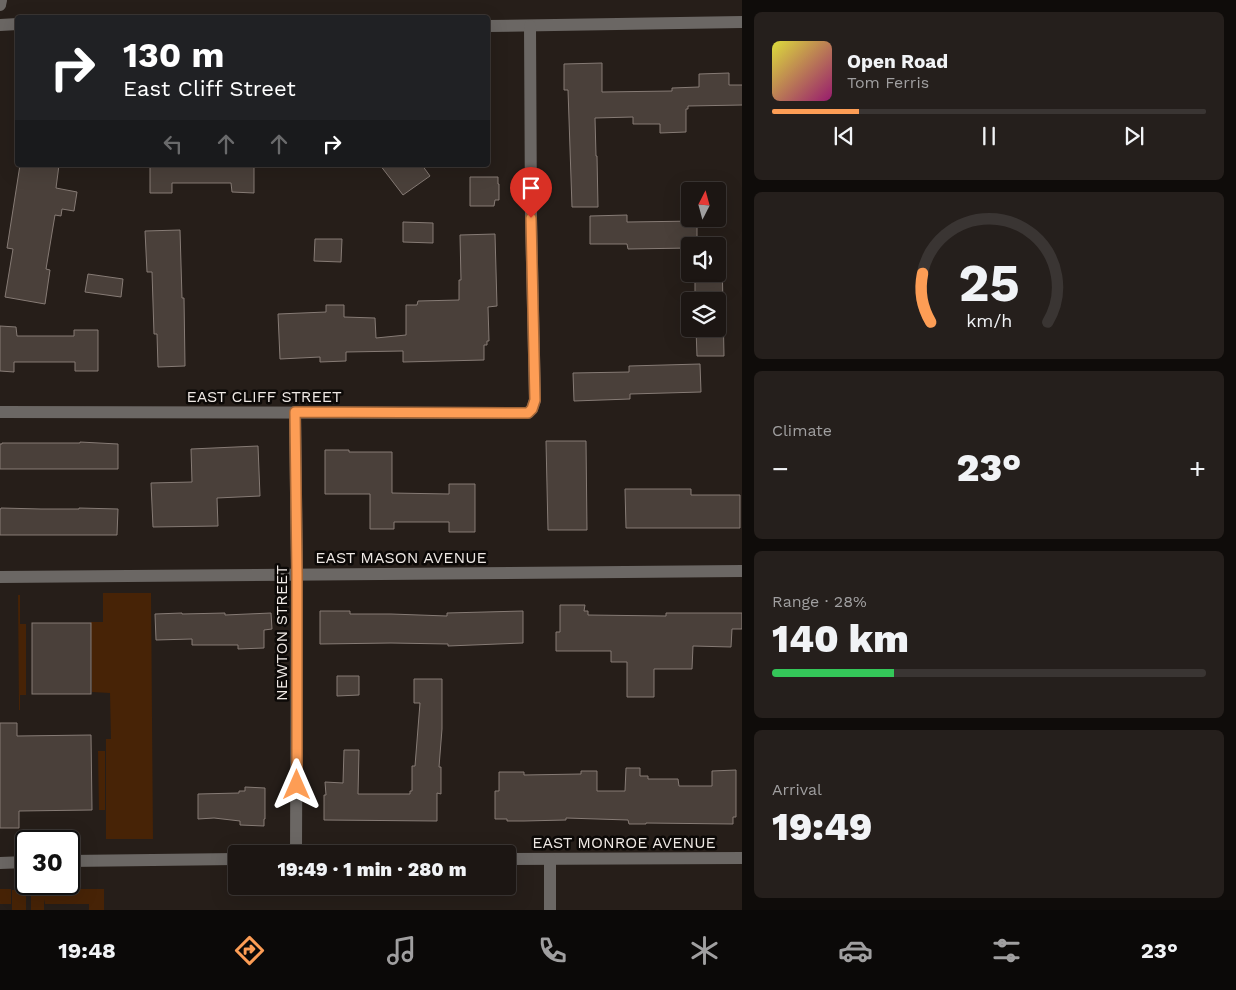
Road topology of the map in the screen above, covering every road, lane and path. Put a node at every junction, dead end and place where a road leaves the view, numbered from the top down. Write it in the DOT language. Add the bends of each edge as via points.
graph roads {
  1 [pos="2,0"];
  2 [pos="0,5"];
  3 [pos="742,22"];
  4 [pos="15,24"];
  5 [pos="0,25"];
  6 [pos="490,26"];
  7 [pos="530,26"];
  8 [pos="0,412"];
  9 [pos="295,412"];
  10 [pos="742,571"];
  11 [pos="297,574"];
  12 [pos="0,577"];
  13 [pos="296,845"];
  14 [pos="742,858"];
  15 [pos="228,859"];
  16 [pos="516,859"];
  17 [pos="550,859"];
  18 [pos="80,861"];
  19 [pos="15,862"];
  20 [pos="0,863"];
  21 [pos="550,910"];
  1 -- 2 [label="street"];
  3 -- 7 [label="street"];
  4 -- 5 [label="street"];
  6 -- 7 [label="street"];
  7 -- 9 [label="street, EAST CLIFF STREET" via="535,400 532,409 528,413"];
  8 -- 9 [label="street, EAST CLIFF STREET"];
  9 -- 11 [label="street, NEWTON STREET"];
  10 -- 11 [label="street, EAST MASON AVENUE"];
  11 -- 12 [label="street, EAST MASON AVENUE"];
  11 -- 13 [label="street, NEWTON STREET"];
  14 -- 17 [label="street, EAST MONROE AVENUE"];
  15 -- 18 [label="street"];
  16 -- 17 [label="street, EAST MONROE AVENUE"];
  17 -- 21 [label="street"];
  19 -- 20 [label="street"];
}
